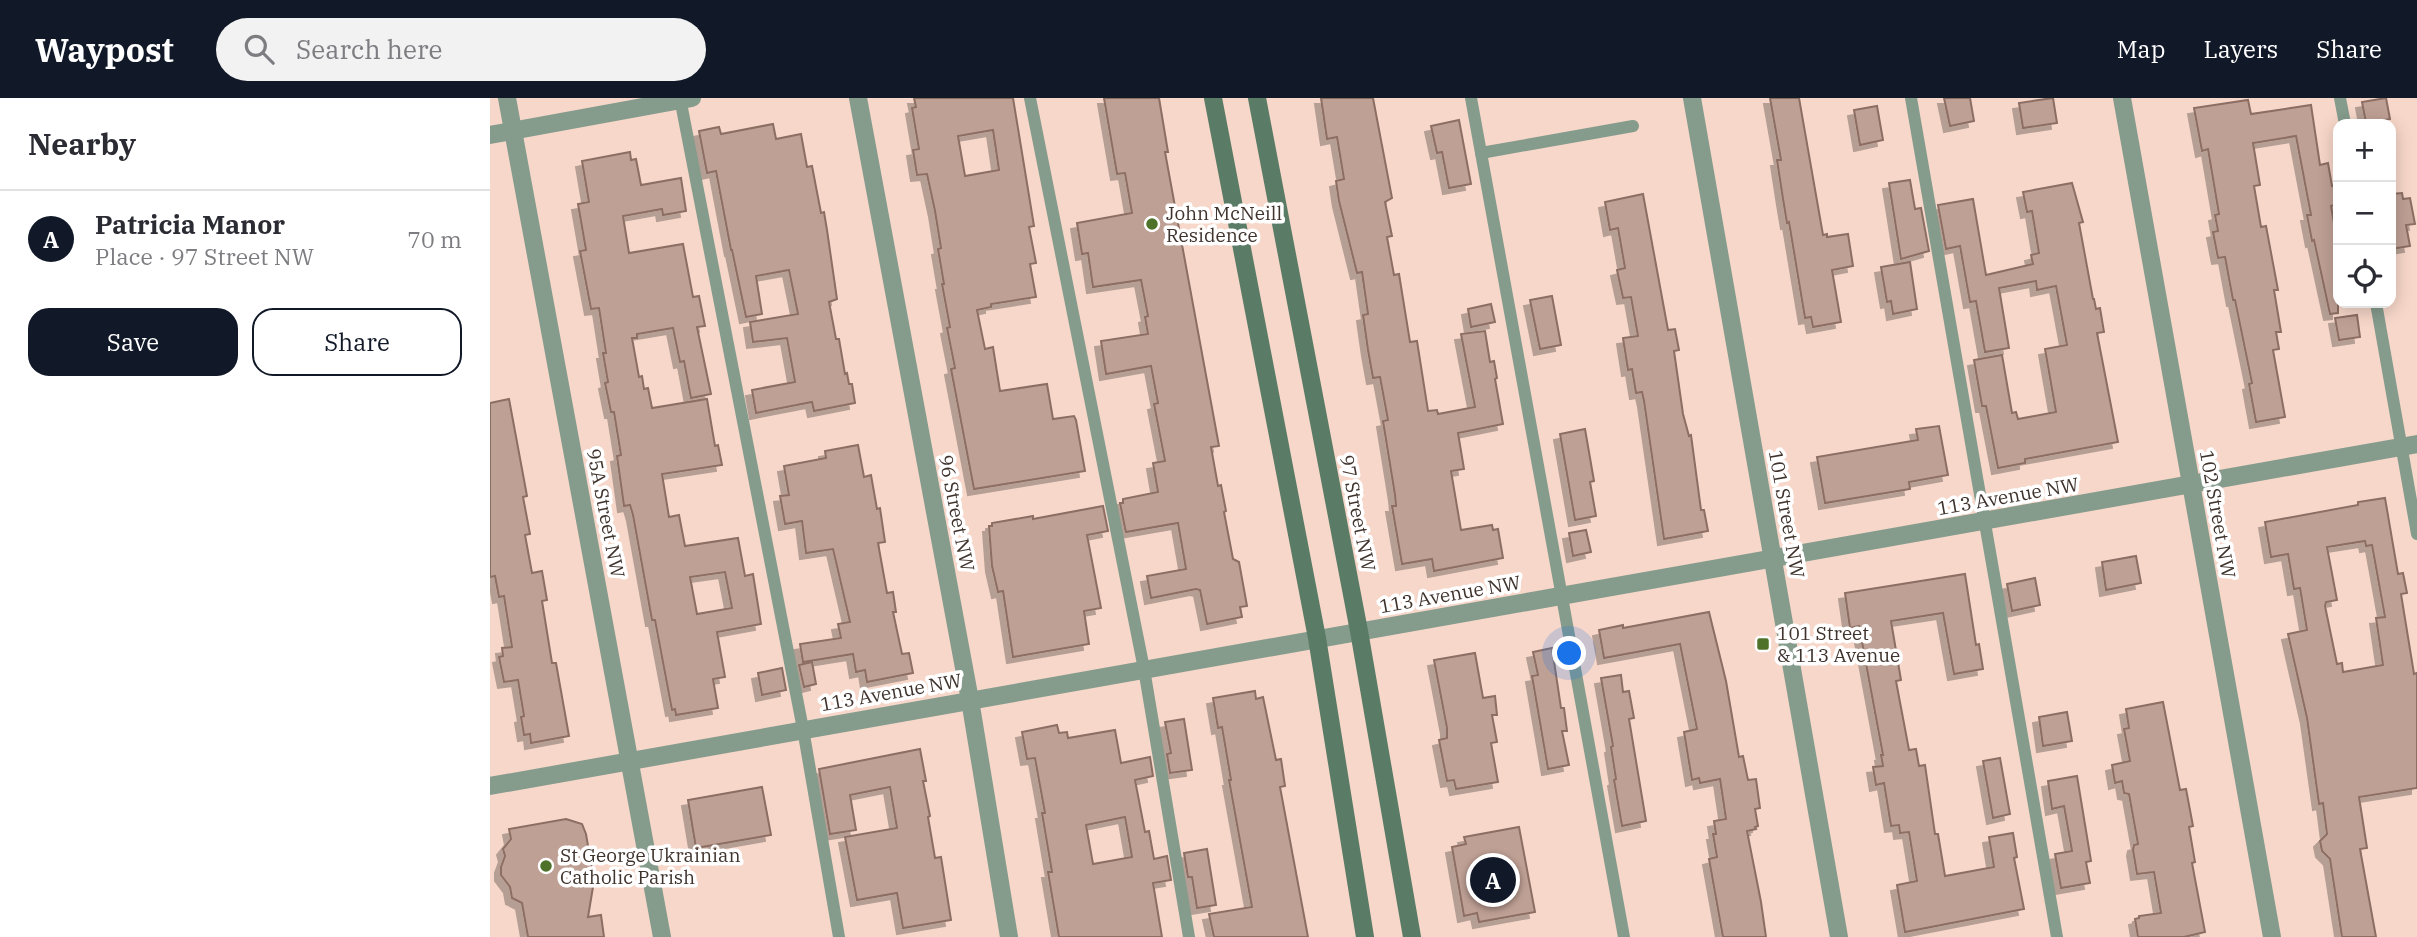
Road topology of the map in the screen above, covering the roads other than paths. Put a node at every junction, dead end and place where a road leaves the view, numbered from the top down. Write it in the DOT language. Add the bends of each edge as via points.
graph roads {
  1 [pos="507,98"];
  2 [pos="858,98"];
  3 [pos="1030,98"];
  4 [pos="1213,98"];
  5 [pos="1257,98"];
  6 [pos="1471,98"];
  7 [pos="1692,98"];
  8 [pos="1911,98"];
  9 [pos="2122,98"];
  10 [pos="2340,98"];
  11 [pos="684,99"];
  12 [pos="2344,119"];
  13 [pos="1633,126"];
  14 [pos="513,131"];
  15 [pos="490,135"];
  16 [pos="1481,153"];
  17 [pos="2377,308"];
  18 [pos="2409,445"];
  19 [pos="2191,485"];
  20 [pos="1986,522"];
  21 [pos="2417,534"];
  22 [pos="1774,558"];
  23 [pos="1561,596"];
  24 [pos="1359,631"];
  25 [pos="1317,638"];
  26 [pos="1144,669"];
  27 [pos="970,700"];
  28 [pos="803,729"];
  29 [pos="631,759"];
  30 [pos="490,786"];
  31 [pos="662,937"];
  32 [pos="839,937"];
  33 [pos="1009,937"];
  34 [pos="1189,937"];
  35 [pos="1364,937"];
  36 [pos="1412,937"];
  37 [pos="1624,937"];
  38 [pos="1839,937"];
  39 [pos="2057,937"];
  40 [pos="2272,937"];
  1 -- 14 [label="street, 95A Street NW"];
  2 -- 27 [label="street, 96 Street NW"];
  3 -- 26 [label="lane"];
  4 -- 25 [label="main road"];
  5 -- 24 [label="main road, 97 Street NW"];
  6 -- 16 [label="lane"];
  7 -- 22 [label="street, 101 Street NW"];
  8 -- 20 [label="lane"];
  9 -- 19 [label="street, 102 Street NW"];
  10 -- 12 [label="lane"];
  11 -- 14 [label="street"];
  11 -- 28 [label="lane"];
  13 -- 16 [label="lane"];
  14 -- 15 [label="street"];
  14 -- 29 [label="street, 95A Street NW"];
  16 -- 23 [label="lane"];
  17 -- 18 [label="lane"];
  18 -- 19 [label="street, 113 Avenue NW"];
  18 -- 21 [label="lane"];
  19 -- 20 [label="street, 113 Avenue NW"];
  19 -- 40 [label="street, 102 Street NW"];
  20 -- 22 [label="street, 113 Avenue NW"];
  20 -- 39 [label="lane"];
  22 -- 23 [label="street, 113 Avenue NW"];
  22 -- 38 [label="street, 101 Street NW"];
  23 -- 24 [label="street, 113 Avenue NW"];
  23 -- 37 [label="lane"];
  24 -- 25 [label="street, 113 Avenue NW"];
  24 -- 36 [label="main road, 97 Street NW"];
  25 -- 26 [label="street, 113 Avenue NW"];
  25 -- 35 [label="main road"];
  26 -- 27 [label="street, 113 Avenue NW"];
  26 -- 34 [label="lane"];
  27 -- 28 [label="street, 113 Avenue NW"];
  27 -- 33 [label="street, 96 Street NW"];
  28 -- 29 [label="street, 113 Avenue NW"];
  28 -- 32 [label="lane"];
  29 -- 30 [label="street, 113 Avenue NW"];
  29 -- 31 [label="street, 95A Street NW"];
}
